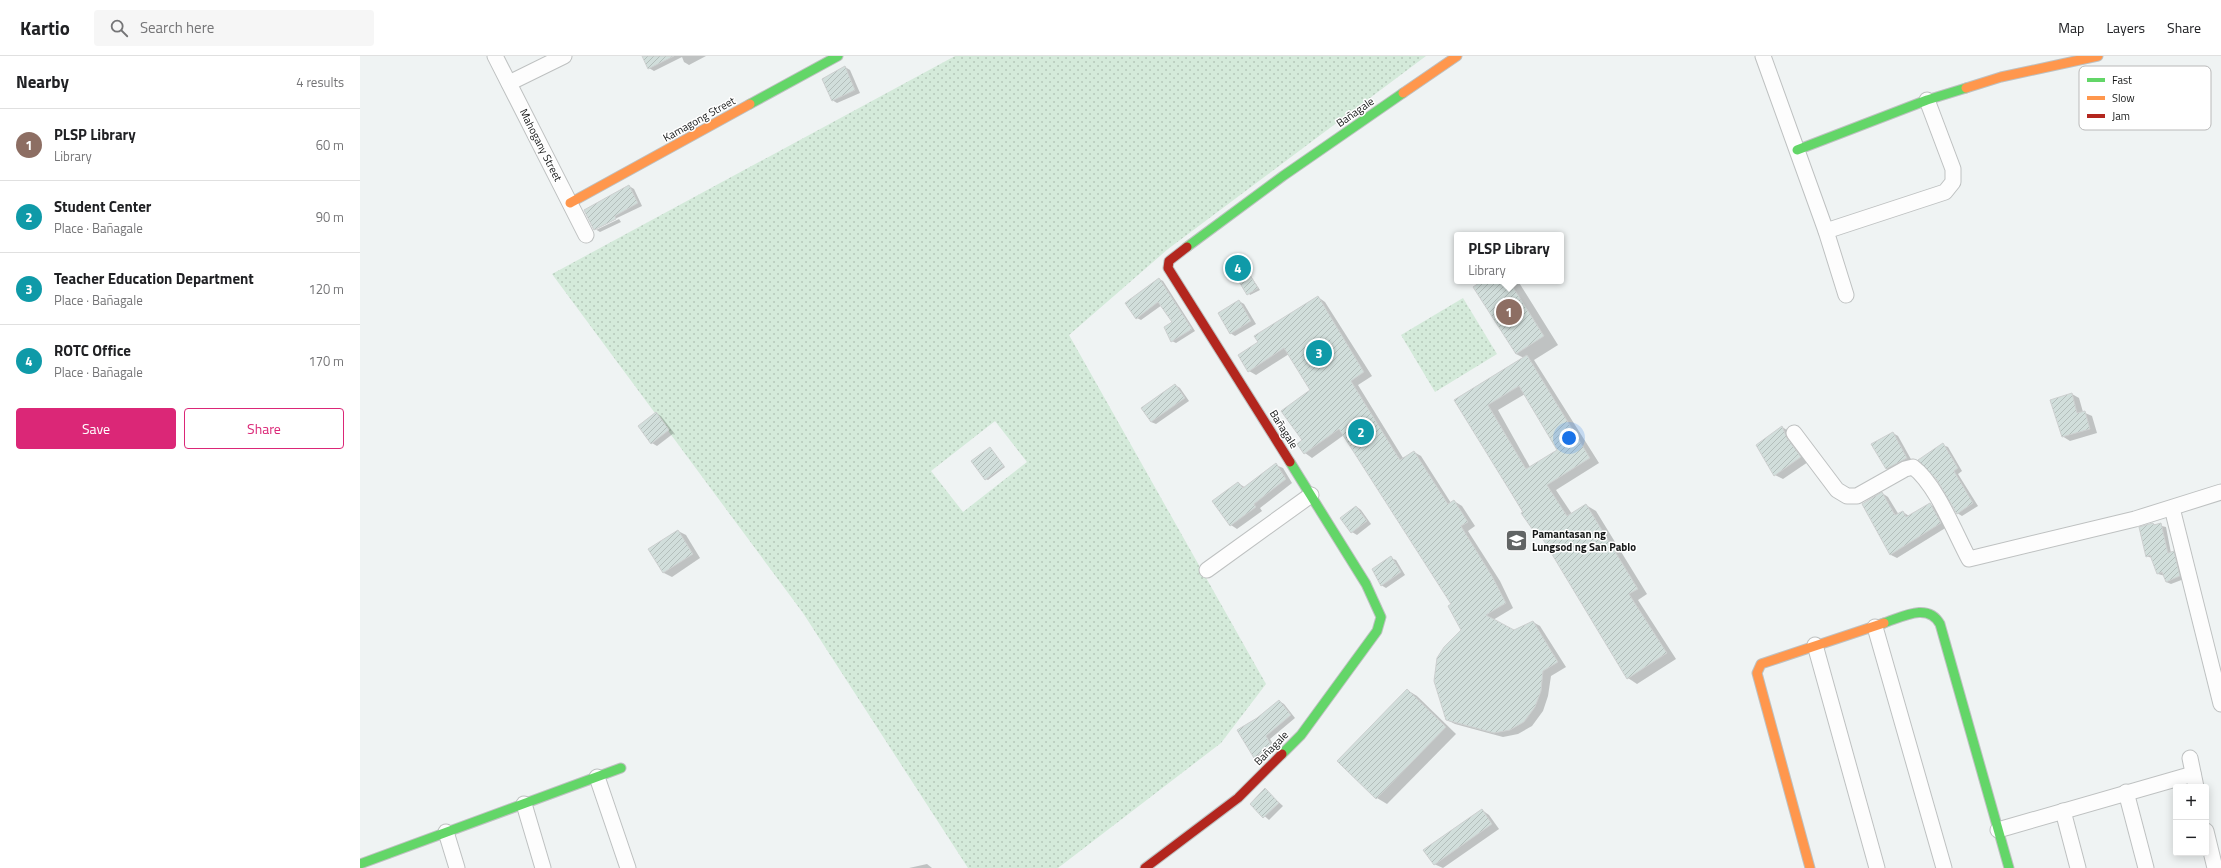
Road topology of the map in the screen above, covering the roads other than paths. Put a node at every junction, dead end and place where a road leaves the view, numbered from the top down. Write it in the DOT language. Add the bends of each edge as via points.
graph roads {
  1 [pos="495,56"];
  2 [pos="564,56"];
  3 [pos="838,56"];
  4 [pos="1457,56"];
  5 [pos="1764,56"];
  6 [pos="2098,56"];
  7 [pos="509,83"];
  8 [pos="1927,100"];
  9 [pos="1797,150"];
  10 [pos="570,203"];
  11 [pos="1826,231"];
  12 [pos="586,235"];
  13 [pos="1846,295"];
  14 [pos="1794,433"];
  15 [pos="2221,492"];
  16 [pos="1312,495"];
  17 [pos="2172,508"];
  18 [pos="1207,570"];
  19 [pos="1875,627"];
  20 [pos="1815,645"];
  21 [pos="2221,704"];
  22 [pos="2190,758"];
  23 [pos="621,768"];
  24 [pos="596,778"];
  25 [pos="2194,780"];
  26 [pos="2126,792"];
  27 [pos="524,804"];
  28 [pos="2063,811"];
  29 [pos="1998,830"];
  30 [pos="446,832"];
  31 [pos="2209,845"];
  32 [pos="360,864"];
  33 [pos="457,868"];
  34 [pos="544,868"];
  35 [pos="628,868"];
  36 [pos="1145,868"];
  37 [pos="1810,868"];
  38 [pos="1877,868"];
  39 [pos="1944,868"];
  40 [pos="2009,868"];
  41 [pos="2078,868"];
  42 [pos="2146,868"];
  43 [pos="2214,868"];
  1 -- 7 [label="street, Mahogany Street"];
  2 -- 7 [label="street"];
  3 -- 10 [label="street, Kamagong Street"];
  4 -- 16 [label="street, Bañagale" via="1243,204 1169,260 1168,268"];
  5 -- 9 [label="street"];
  6 -- 8 [label="street" via="2001,77"];
  7 -- 10 [label="street, Mahogany Street"];
  8 -- 9 [label="street"];
  8 -- 11 [label="street" via="1952,169 1953,182 1945,192"];
  9 -- 11 [label="street"];
  10 -- 12 [label="street, Mahogany Street"];
  11 -- 13 [label="street"];
  14 -- 17 [label="street" via="1837,490 1847,496 1857,496 1913,467 1932,489 1969,559"];
  15 -- 17 [label="street"];
  16 -- 18 [label="street"];
  16 -- 36 [label="street, Bañagale" via="1366,584 1381,617 1377,631 1301,735 1238,798"];
  17 -- 21 [label="street"];
  19 -- 20 [label="street"];
  19 -- 29 [label="street" via="1918,612 1927,612 1937,617"];
  19 -- 39 [label="street"];
  20 -- 37 [label="street" via="1770,659 1761,664 1757,673"];
  20 -- 38 [label="street"];
  22 -- 25 [label="street"];
  23 -- 24 [label="street"];
  24 -- 27 [label="street"];
  24 -- 35 [label="street"];
  25 -- 26 [label="street"];
  26 -- 28 [label="street"];
  26 -- 42 [label="street"];
  27 -- 30 [label="street"];
  27 -- 34 [label="street"];
  28 -- 29 [label="street"];
  28 -- 41 [label="street"];
  29 -- 40 [label="street"];
  30 -- 32 [label="street"];
  30 -- 33 [label="street"];
  31 -- 43 [label="street"];
}
